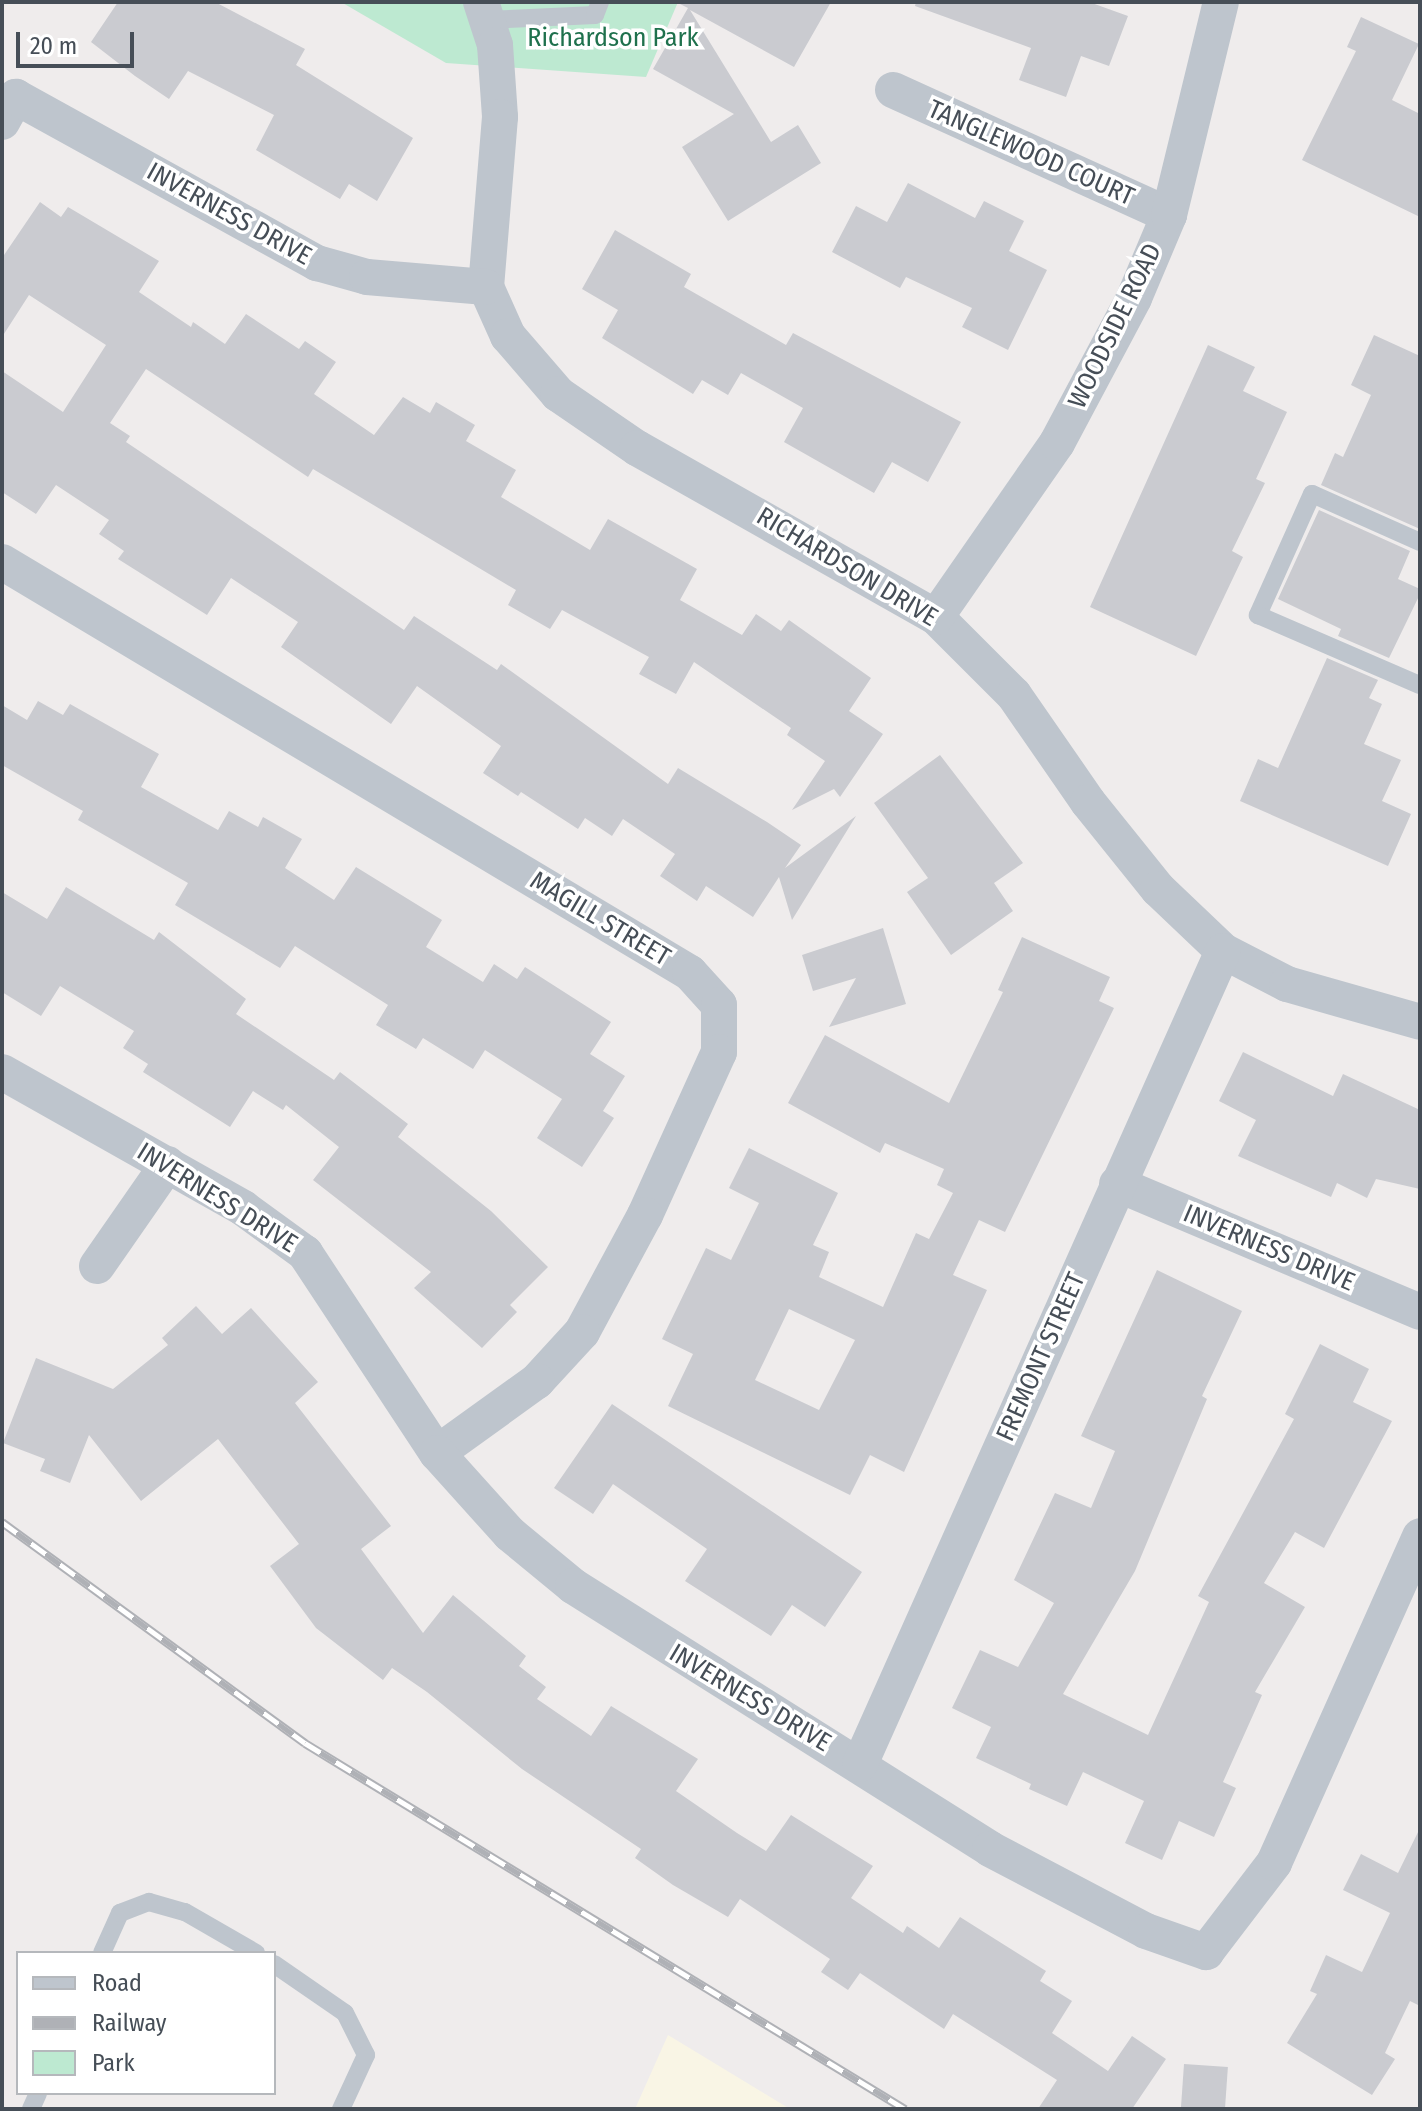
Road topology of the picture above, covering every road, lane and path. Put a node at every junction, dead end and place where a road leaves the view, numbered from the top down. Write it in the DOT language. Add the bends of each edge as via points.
graph roads {
  1 [pos="600,2"];
  2 [pos="1221,2"];
  3 [pos="484,11"];
  4 [pos="893,90"];
  5 [pos="2,122"];
  6 [pos="1169,215"];
  7 [pos="486,287"];
  8 [pos="1420,542"];
  9 [pos="2,562"];
  10 [pos="936,617"];
  11 [pos="1420,685"];
  12 [pos="1223,951"];
  13 [pos="1420,1022"];
  14 [pos="2,1072"];
  15 [pos="168,1164"];
  16 [pos="1117,1184"];
  17 [pos="97,1266"];
  18 [pos="1420,1312"];
  19 [pos="437,1453"];
  20 [pos="1420,1536"];
  21 [pos="860,1764"];
  22 [pos="103,1951"];
  23 [pos="253,1951"];
  24 [pos="276,1965"];
  25 [pos="341,2109"];
  1 -- 3 [label="lane" via="595,15"];
  2 -- 6 [label="street, WOODSIDE ROAD"];
  3 -- 7 [label="street, RICHARDSON DRIVE" via="495,45 500,117"];
  4 -- 6 [label="street, TANGLEWOOD COURT"];
  5 -- 7 [label="street, INVERNESS DRIVE" via="16,97 317,263 367,277"];
  6 -- 10 [label="street, WOODSIDE ROAD" via="1134,298 1057,443"];
  7 -- 10 [label="street, RICHARDSON DRIVE" via="508,336 558,394 637,448"];
  8 -- 11 [label="lane" via="1312,494 1258,615"];
  9 -- 19 [label="street, MAGILL STREET" via="690,973 719,1005 719,1052 645,1215 582,1332 537,1381"];
  10 -- 12 [label="street, RICHARDSON DRIVE" via="1014,695 1088,802 1158,889"];
  12 -- 13 [label="street, RICHARDSON DRIVE" via="1287,984"];
  12 -- 16 [label="street, FREMONT STREET"];
  14 -- 15 [label="street, INVERNESS DRIVE"];
  15 -- 17 [label="street"];
  15 -- 19 [label="street, INVERNESS DRIVE" via="305,1253"];
  16 -- 18 [label="street, INVERNESS DRIVE"];
  16 -- 21 [label="street, FREMONT STREET"];
  19 -- 21 [label="street, INVERNESS DRIVE" via="510,1534 573,1586 679,1657"];
  20 -- 21 [label="street, INVERNESS DRIVE" via="1274,1863 1206,1952 1089,1904 990,1849"];
  22 -- 23 [label="lane" via="120,1913 149,1902 185,1912"];
  24 -- 25 [label="lane" via="345,2013 366,2055"];
}
